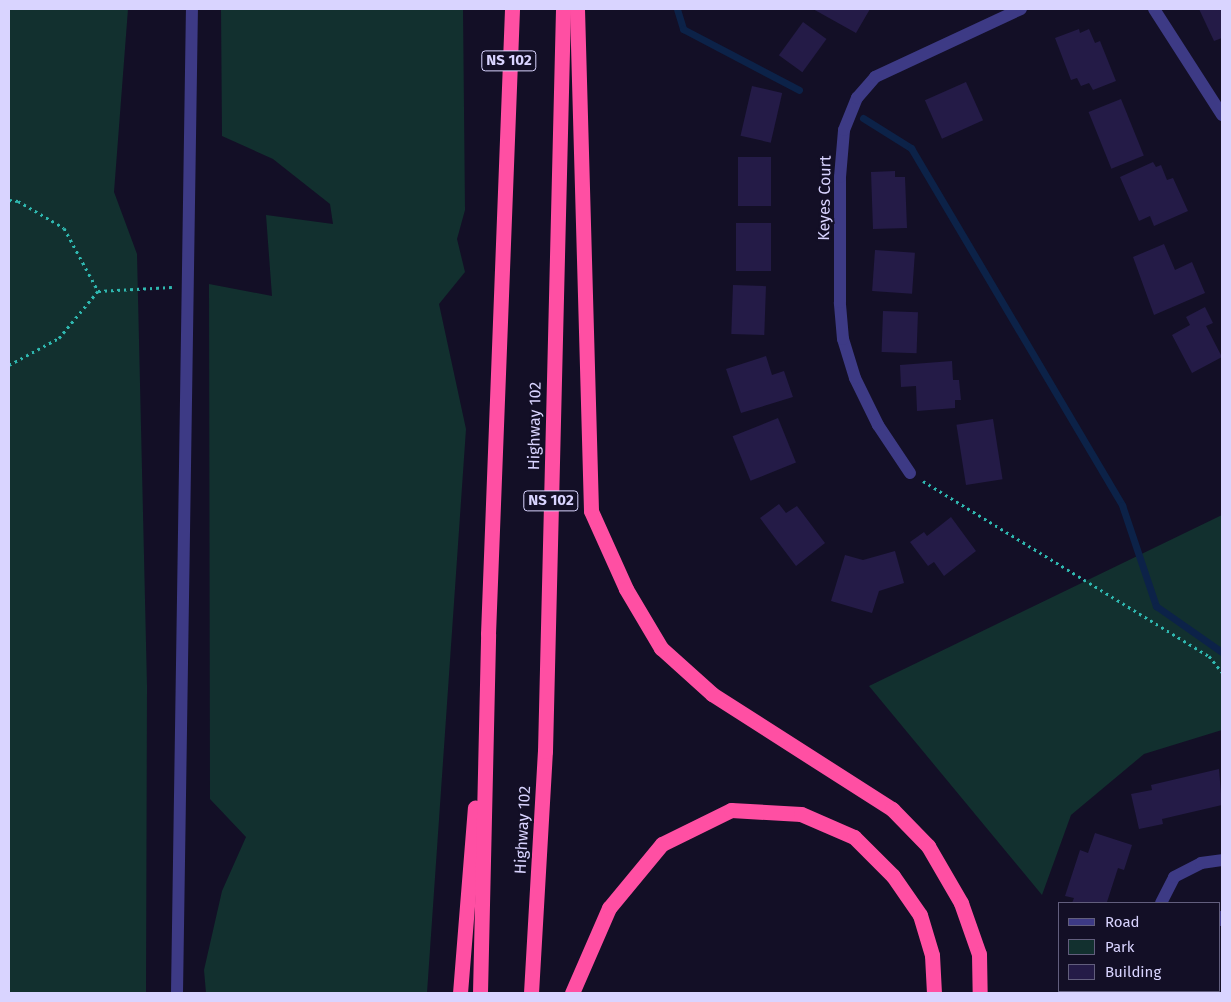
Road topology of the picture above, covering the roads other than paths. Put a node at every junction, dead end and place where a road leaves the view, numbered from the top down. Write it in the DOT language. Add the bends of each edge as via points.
graph roads {
  1 [pos="192,9"];
  2 [pos="512,9"];
  3 [pos="563,9"];
  4 [pos="576,9"];
  5 [pos="1021,9"];
  6 [pos="1154,9"];
  7 [pos="1222,115"];
  8 [pos="910,473"];
  9 [pos="488,634"];
  10 [pos="1222,860"];
  11 [pos="1162,902"];
  12 [pos="177,993"];
  13 [pos="460,993"];
  14 [pos="480,993"];
  15 [pos="531,993"];
  16 [pos="572,993"];
  17 [pos="934,993"];
  18 [pos="980,993"];
  1 -- 12 [label="street"];
  2 -- 9 [label="highway, NS 102"];
  3 -- 15 [label="highway, Highway 102 / NS 102" via="545,751"];
  4 -- 18 [label="highway" via="591,511 626,589 661,648 712,694 892,809 928,846 961,903 979,954"];
  5 -- 8 [label="street, Keyes Court" via="875,76 856,98 844,130 840,177 843,339 855,378 874,417"];
  6 -- 7 [label="street"];
  9 -- 13 [label="highway"];
  9 -- 14 [label="highway, NS 102"];
  10 -- 11 [label="street" via="1201,863 1174,877"];
  16 -- 17 [label="highway" via="609,908 662,844 731,810 801,814 854,837 893,876 920,915 932,955"];
}
